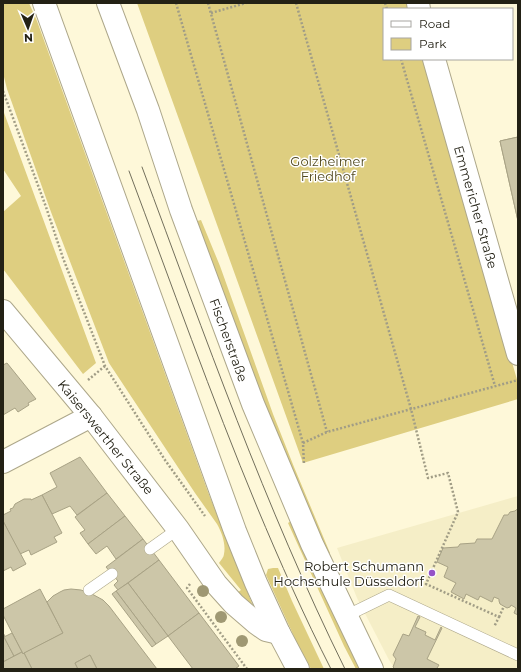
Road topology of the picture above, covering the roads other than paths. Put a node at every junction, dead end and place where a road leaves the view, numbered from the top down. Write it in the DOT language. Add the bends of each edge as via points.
graph roads {
  1 [pos="44,3"];
  2 [pos="108,3"];
  3 [pos="434,60"];
  4 [pos="3,311"];
  5 [pos="518,354"];
  6 [pos="91,416"];
  7 [pos="3,462"];
  8 [pos="178,529"];
  9 [pos="150,549"];
  10 [pos="112,574"];
  11 [pos="89,590"];
  12 [pos="346,616"];
  13 [pos="279,633"];
  14 [pos="518,655"];
  15 [pos="298,669"];
  16 [pos="372,669"];
  1 -- 13 [label="main road" via="235,531"];
  2 -- 12 [label="main road, Fischerstraße" via="253,404 312,544"];
  3 -- 5 [label="main road, Emmericher Straße"];
  4 -- 6 [label="main road, Kaiserswerther Straße"];
  6 -- 7 [label="main road"];
  6 -- 8 [label="main road, Kaiserswerther Straße"];
  8 -- 9 [label="lane"];
  8 -- 13 [label="main road, Kaiserswerther Straße" via="203,566 234,604 266,630"];
  10 -- 11 [label="lane"];
  12 -- 14 [label="lane" via="389,595"];
  12 -- 16 [label="main road, Fischerstraße"];
  13 -- 15 [label="main road"];
}
